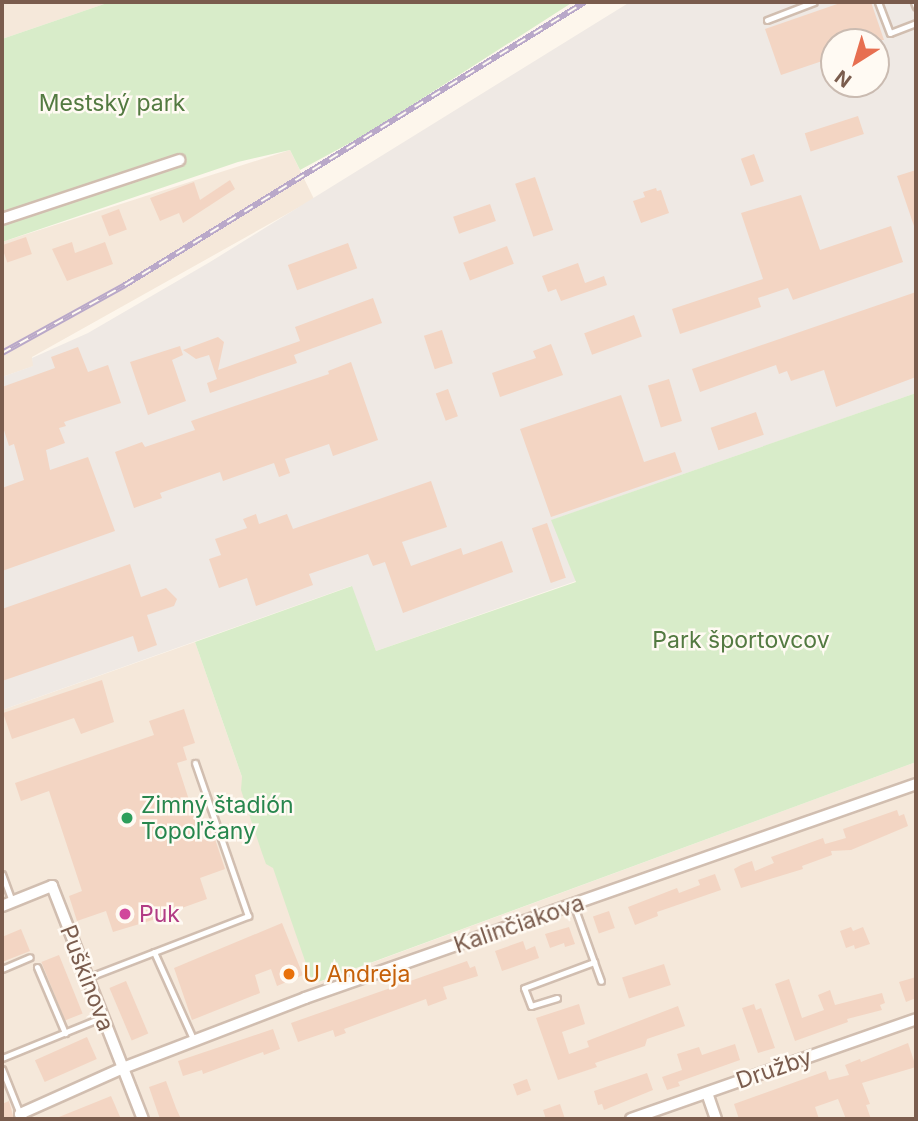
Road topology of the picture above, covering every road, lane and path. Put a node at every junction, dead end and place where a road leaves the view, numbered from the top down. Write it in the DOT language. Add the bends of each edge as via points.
graph roads {
  1 [pos="814,2"];
  2 [pos="878,2"];
  3 [pos="914,2"];
  4 [pos="916,7"];
  5 [pos="767,20"];
  6 [pos="916,23"];
  7 [pos="179,160"];
  8 [pos="2,219"];
  9 [pos="195,763"];
  10 [pos="916,785"];
  11 [pos="2,874"];
  12 [pos="7,904"];
  13 [pos="574,906"];
  14 [pos="153,952"];
  15 [pos="30,957"];
  16 [pos="594,962"];
  17 [pos="37,967"];
  18 [pos="2,969"];
  19 [pos="87,978"];
  20 [pos="601,981"];
  21 [pos="557,998"];
  22 [pos="103,1017"];
  23 [pos="916,1019"];
  24 [pos="65,1033"];
  25 [pos="194,1041"];
  26 [pos="2,1058"];
  27 [pos="123,1068"];
  28 [pos="2,1069"];
  29 [pos="707,1093"];
  30 [pos="21,1116"];
  31 [pos="143,1119"];
  32 [pos="631,1119"];
  33 [pos="716,1119"];
  1 -- 5 [label="lane"];
  2 -- 6 [label="lane" via="890,33"];
  3 -- 4 [label="lane"];
  7 -- 8 [label="street"];
  9 -- 14 [label="lane" via="248,916"];
  10 -- 13 [label="street, Kalinčiakova"];
  11 -- 12 [label="lane"];
  12 -- 19 [label="street, Puškinova" via="52,886"];
  13 -- 16 [label="lane"];
  13 -- 25 [label="street, Kalinčiakova"];
  14 -- 19 [label="lane"];
  14 -- 25 [label="lane"];
  15 -- 18 [label="lane"];
  16 -- 20 [label="lane"];
  16 -- 21 [label="lane" via="524,988 531,1006"];
  17 -- 24 [label="lane"];
  19 -- 22 [label="street, Puškinova"];
  22 -- 24 [label="lane"];
  22 -- 27 [label="street, Puškinova"];
  23 -- 29 [label="street, Družby"];
  24 -- 26 [label="lane"];
  25 -- 27 [label="street, Kalinčiakova"];
  27 -- 30 [label="street, Kalinčiakova"];
  27 -- 31 [label="street, Puškinova"];
  28 -- 30 [label="lane"];
  29 -- 32 [label="street, Družby"];
  29 -- 33 [label="street"];
}
